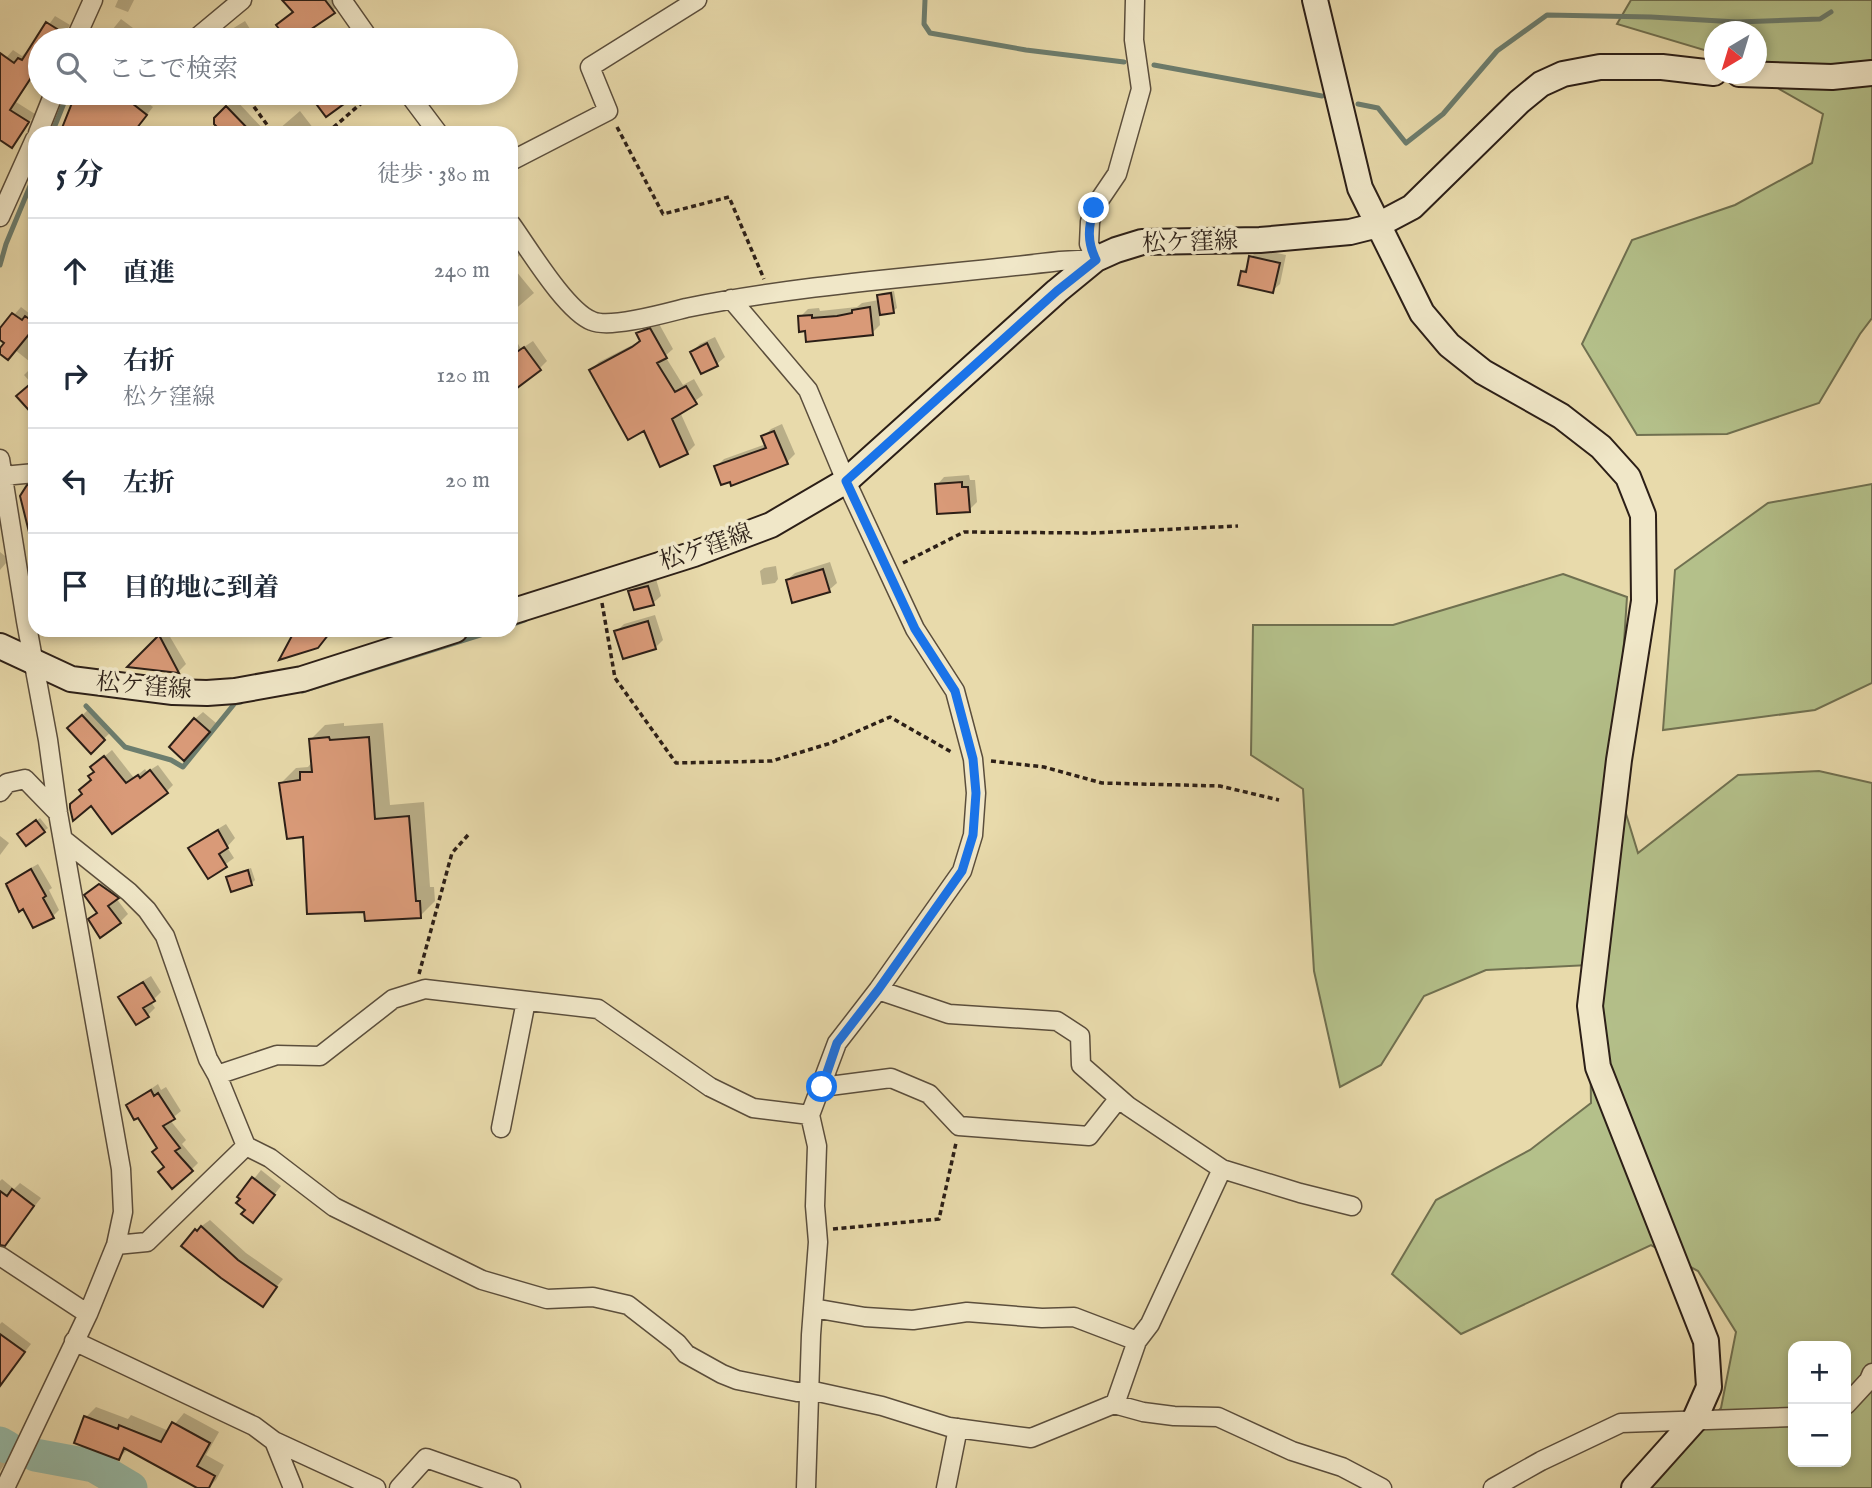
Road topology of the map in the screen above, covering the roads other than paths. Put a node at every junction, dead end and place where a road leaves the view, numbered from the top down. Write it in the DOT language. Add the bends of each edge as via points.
graph roads {
  1 [pos="93,0"];
  2 [pos="242,0"];
  3 [pos="342,0"];
  4 [pos="697,0"];
  5 [pos="1135,0"];
  6 [pos="1315,0"];
  7 [pos="80,28"];
  8 [pos="208,28"];
  9 [pos="362,28"];
  10 [pos="1704,72"];
  11 [pos="1872,73"];
  12 [pos="1767,75"];
  13 [pos="49,105"];
  14 [pos="417,105"];
  15 [pos="41,126"];
  16 [pos="433,126"];
  17 [pos="28,150"];
  18 [pos="518,157"];
  19 [pos="6,183"];
  20 [pos="0,216"];
  21 [pos="1378,226"];
  22 [pos="518,234"];
  23 [pos="1096,260"];
  24 [pos="732,299"];
  25 [pos="1,468"];
  26 [pos="28,472"];
  27 [pos="846,481"];
  28 [pos="3,507"];
  29 [pos="518,610"];
  30 [pos="28,635"];
  31 [pos="28,637"];
  32 [pos="433,637"];
  33 [pos="0,646"];
  34 [pos="33,661"];
  35 [pos="0,792"];
  36 [pos="58,813"];
  37 [pos="64,839"];
  38 [pos="878,990"];
  39 [pos="526,1001"];
  40 [pos="217,1075"];
  41 [pos="822,1087"];
  42 [pos="1119,1098"];
  43 [pos="810,1115"];
  44 [pos="501,1128"];
  45 [pos="246,1146"];
  46 [pos="1222,1169"];
  47 [pos="1352,1206"];
  48 [pos="116,1245"];
  49 [pos="0,1256"];
  50 [pos="813,1308"];
  51 [pos="88,1314"];
  52 [pos="74,1341"];
  53 [pos="1137,1341"];
  54 [pos="1872,1373"];
  55 [pos="808,1390"];
  56 [pos="1115,1404"];
  57 [pos="1847,1404"];
  58 [pos="1788,1417"];
  59 [pos="1694,1421"];
  60 [pos="958,1428"];
  61 [pos="274,1441"];
  62 [pos="5,1488"];
  63 [pos="293,1488"];
  64 [pos="376,1488"];
  65 [pos="399,1488"];
  66 [pos="511,1488"];
  67 [pos="806,1488"];
  68 [pos="946,1488"];
  69 [pos="1382,1488"];
  70 [pos="1493,1488"];
  71 [pos="1634,1488"];
  1 -- 7 [label="street"];
  2 -- 8 [label="street"];
  3 -- 9 [label="street"];
  4 -- 18 [label="street" via="590,67 608,111"];
  5 -- 23 [label="street" via="1134,40 1142,89 1117,174 1090,222 1089,244"];
  6 -- 21 [label="street" via="1360,188"];
  10 -- 21 [label="street, 松ケ窪線" via="1600,67 1563,74 1541,84 1412,207"];
  11 -- 12 [label="street"];
  13 -- 15 [label="street"];
  14 -- 16 [label="street"];
  17 -- 19 [label="street"];
  19 -- 20 [label="street"];
  21 -- 23 [label="street, 松ケ窪線" via="1260,240 1142,242"];
  21 -- 59 [label="street" via="1422,313 1449,345 1601,447 1628,477 1643,515 1644,601 1619,760 1590,1006 1598,1067 1706,1341 1709,1387"];
  22 -- 24 [label="street" via="563,296 594,323 621,322"];
  23 -- 24 [label="street"];
  23 -- 27 [label="street, 松ケ窪線"];
  24 -- 27 [label="street" via="808,390"];
  25 -- 26 [label="street"];
  25 -- 28 [label="street"];
  27 -- 29 [label="street, 松ケ窪線" via="771,525"];
  27 -- 38 [label="street" via="915,629 955,691 973,759 976,793 973,835 962,871"];
  28 -- 30 [label="street"];
  31 -- 34 [label="street"];
  32 -- 34 [label="street, 松ケ窪線" via="302,679 234,691 173,692 71,680"];
  33 -- 34 [label="street, 松ケ窪線"];
  34 -- 36 [label="street"];
  35 -- 36 [label="street" via="7,783 25,779"];
  36 -- 37 [label="street"];
  37 -- 40 [label="street" via="129,892 165,936"];
  37 -- 48 [label="street" via="121,1169 123,1212"];
  38 -- 41 [label="street" via="837,1043"];
  38 -- 42 [label="street" via="950,1014 1057,1021 1080,1037 1082,1065"];
  39 -- 40 [label="street" via="425,989 393,999 320,1056 277,1055"];
  39 -- 43 [label="street" via="598,1009 710,1087 753,1108"];
  39 -- 44 [label="street"];
  40 -- 45 [label="street"];
  41 -- 42 [label="street" via="891,1078 929,1094 959,1126 1089,1136"];
  41 -- 43 [label="street"];
  42 -- 46 [label="street"];
  43 -- 50 [label="street" via="817,1146"];
  45 -- 48 [label="street" via="147,1242"];
  45 -- 55 [label="street" via="270,1158 334,1207 482,1280 547,1299 593,1297 628,1305 686,1354 722,1374 797,1392"];
  46 -- 47 [label="street"];
  46 -- 53 [label="street" via="1150,1324"];
  48 -- 51 [label="street"];
  49 -- 51 [label="street"];
  50 -- 53 [label="street" via="913,1320 967,1312 1074,1317"];
  50 -- 55 [label="street"];
  51 -- 52 [label="street"];
  52 -- 61 [label="street" via="254,1426"];
  52 -- 62 [label="street"];
  53 -- 56 [label="street"];
  54 -- 57 [label="street"];
  55 -- 60 [label="street"];
  55 -- 67 [label="street"];
  56 -- 60 [label="street" via="1031,1438"];
  56 -- 69 [label="street" via="1174,1416 1218,1417"];
  58 -- 59 [label="street"];
  59 -- 70 [label="street" via="1621,1423"];
  59 -- 71 [label="street"];
  60 -- 68 [label="street"];
  61 -- 63 [label="street"];
  61 -- 64 [label="street"];
  65 -- 66 [label="street" via="426,1458"];
}
